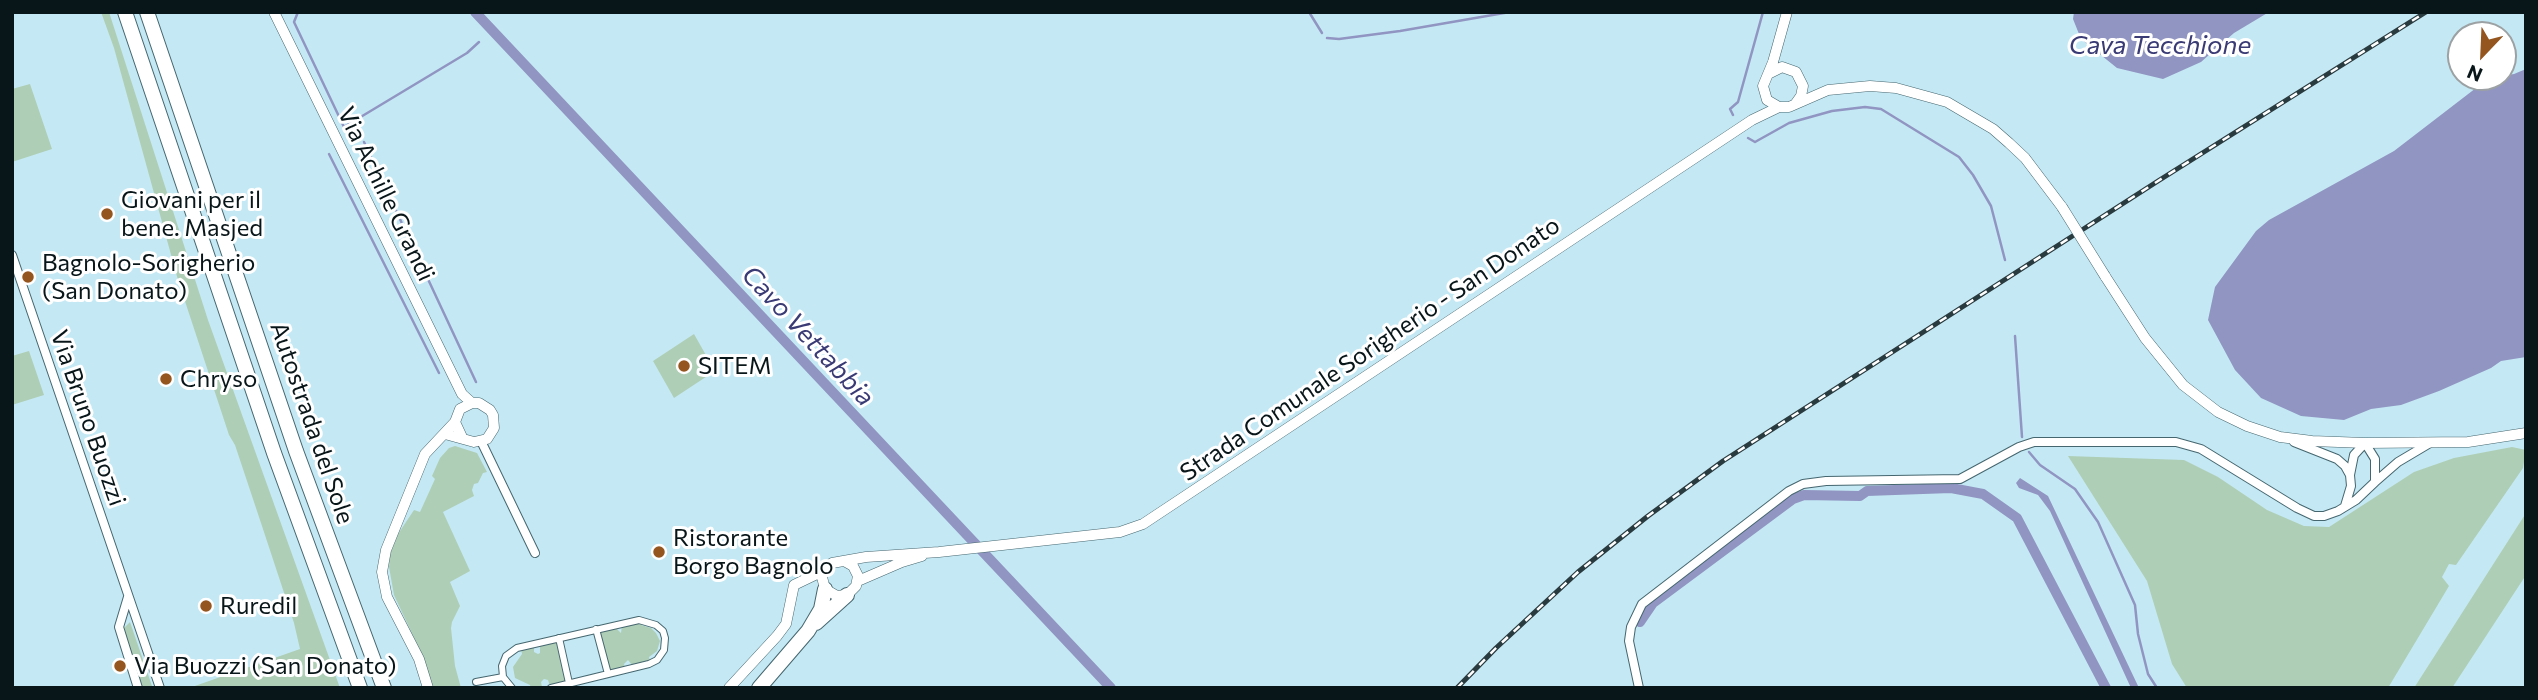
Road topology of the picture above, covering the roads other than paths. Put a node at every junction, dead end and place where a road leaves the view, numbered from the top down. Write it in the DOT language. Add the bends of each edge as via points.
graph roads {
  1 [pos="125,12"];
  2 [pos="147,12"];
  3 [pos="274,12"];
  4 [pos="1787,12"];
  5 [pos="1778,45"];
  6 [pos="1784,67"];
  7 [pos="1768,74"];
  8 [pos="1802,83"];
  9 [pos="1828,90"];
  10 [pos="1766,98"];
  11 [pos="1793,104"];
  12 [pos="1779,107"];
  13 [pos="1752,120"];
  14 [pos="12,255"];
  15 [pos="462,394"];
  16 [pos="472,403"];
  17 [pos="460,409"];
  18 [pos="455,422"];
  19 [pos="2526,433"];
  20 [pos="445,434"];
  21 [pos="462,437"];
  22 [pos="2280,437"];
  23 [pos="481,442"];
  24 [pos="2365,443"];
  25 [pos="2432,443"];
  26 [pos="2350,475"];
  27 [pos="2375,482"];
  28 [pos="2343,508"];
  29 [pos="939,552"];
  30 [pos="535,554"];
  31 [pos="843,561"];
  32 [pos="825,569"];
  33 [pos="801,580"];
  34 [pos="858,581"];
  35 [pos="825,588"];
  36 [pos="128,594"];
  37 [pos="847,595"];
  38 [pos="121,621"];
  39 [pos="138,623"];
  40 [pos="596,629"];
  41 [pos="808,631"];
  42 [pos="559,638"];
  43 [pos="608,674"];
  44 [pos="503,677"];
  45 [pos="477,682"];
  46 [pos="569,683"];
  47 [pos="159,687"];
  48 [pos="138,688"];
  49 [pos="360,688"];
  50 [pos="383,688"];
  51 [pos="428,688"];
  52 [pos="512,688"];
  53 [pos="551,688"];
  54 [pos="729,688"];
  55 [pos="758,688"];
  56 [pos="1639,688"];
  1 -- 49 [label="highway, Autostrada del Sole" via="274,453"];
  2 -- 50 [label="highway, Autostrada del Sole" via="296,451"];
  3 -- 15 [label="street, Via Achille Grandi"];
  4 -- 5 [label="street"];
  5 -- 6 [label="street"];
  5 -- 7 [label="street"];
  6 -- 7 [label="street"];
  6 -- 8 [label="street" via="1796,72"];
  7 -- 10 [label="street" via="1763,86"];
  8 -- 9 [label="street"];
  8 -- 11 [label="street" via="1801,96"];
  9 -- 11 [label="street"];
  9 -- 22 [label="street, bridge" via="1881,86 1923,94 1947,102 1993,129 2025,158 2062,207 2145,338 2183,385 2232,420"];
  10 -- 12 [label="street"];
  10 -- 13 [label="street"];
  11 -- 12 [label="street"];
  12 -- 13 [label="street, Strada Comunale Sorigherio - San Donato"];
  13 -- 29 [label="street, Strada Comunale Sorigherio - San Donato" via="1143,524 1120,532"];
  14 -- 36 [label="street, Via Bruno Buozzi"];
  15 -- 16 [label="street, Via Achille Grandi"];
  15 -- 17 [label="street"];
  16 -- 17 [label="street"];
  16 -- 23 [label="street" via="485,406 493,415 494,428"];
  17 -- 18 [label="street"];
  18 -- 20 [label="street"];
  18 -- 21 [label="street"];
  19 -- 25 [label="street"];
  20 -- 21 [label="street"];
  20 -- 51 [label="street" via="425,454 386,550 382,572 387,597 419,659"];
  21 -- 23 [label="street"];
  22 -- 24 [label="street"];
  22 -- 26 [label="street" via="2337,459"];
  23 -- 30 [label="street"];
  24 -- 25 [label="street"];
  24 -- 26 [label="street" via="2354,455"];
  24 -- 27 [label="street" via="2375,459"];
  25 -- 27 [label="street" via="2398,462"];
  26 -- 28 [label="street" via="2349,497"];
  27 -- 28 [label="street"];
  28 -- 56 [label="street" via="2324,516 2307,513 2206,451 2176,442 2034,442 1960,479 1803,484 1642,604 1629,641"];
  29 -- 31 [label="street"];
  29 -- 34 [label="street"];
  31 -- 32 [label="street"];
  31 -- 34 [label="street" via="853,566"];
  32 -- 33 [label="street"];
  32 -- 35 [label="street"];
  33 -- 35 [label="street"];
  33 -- 54 [label="street" via="792,589 783,628"];
  34 -- 37 [label="street"];
  35 -- 37 [label="street" via="837,596"];
  35 -- 41 [label="highway" via="821,609"];
  36 -- 38 [label="street"];
  36 -- 39 [label="street, Via Bruno Buozzi"];
  37 -- 41 [label="highway"];
  38 -- 39 [label="street" via="130,617"];
  38 -- 48 [label="street" via="119,630"];
  39 -- 47 [label="street, Via Bruno Buozzi"];
  40 -- 42 [label="street"];
  40 -- 43 [label="street"];
  40 -- 43 [label="street" via="645,620 660,628 665,638 657,660"];
  41 -- 55 [label="highway"];
  42 -- 44 [label="street" via="517,648 502,666"];
  42 -- 46 [label="street"];
  43 -- 46 [label="street"];
  44 -- 45 [label="street"];
  44 -- 52 [label="street"];
  46 -- 53 [label="street"];
}
